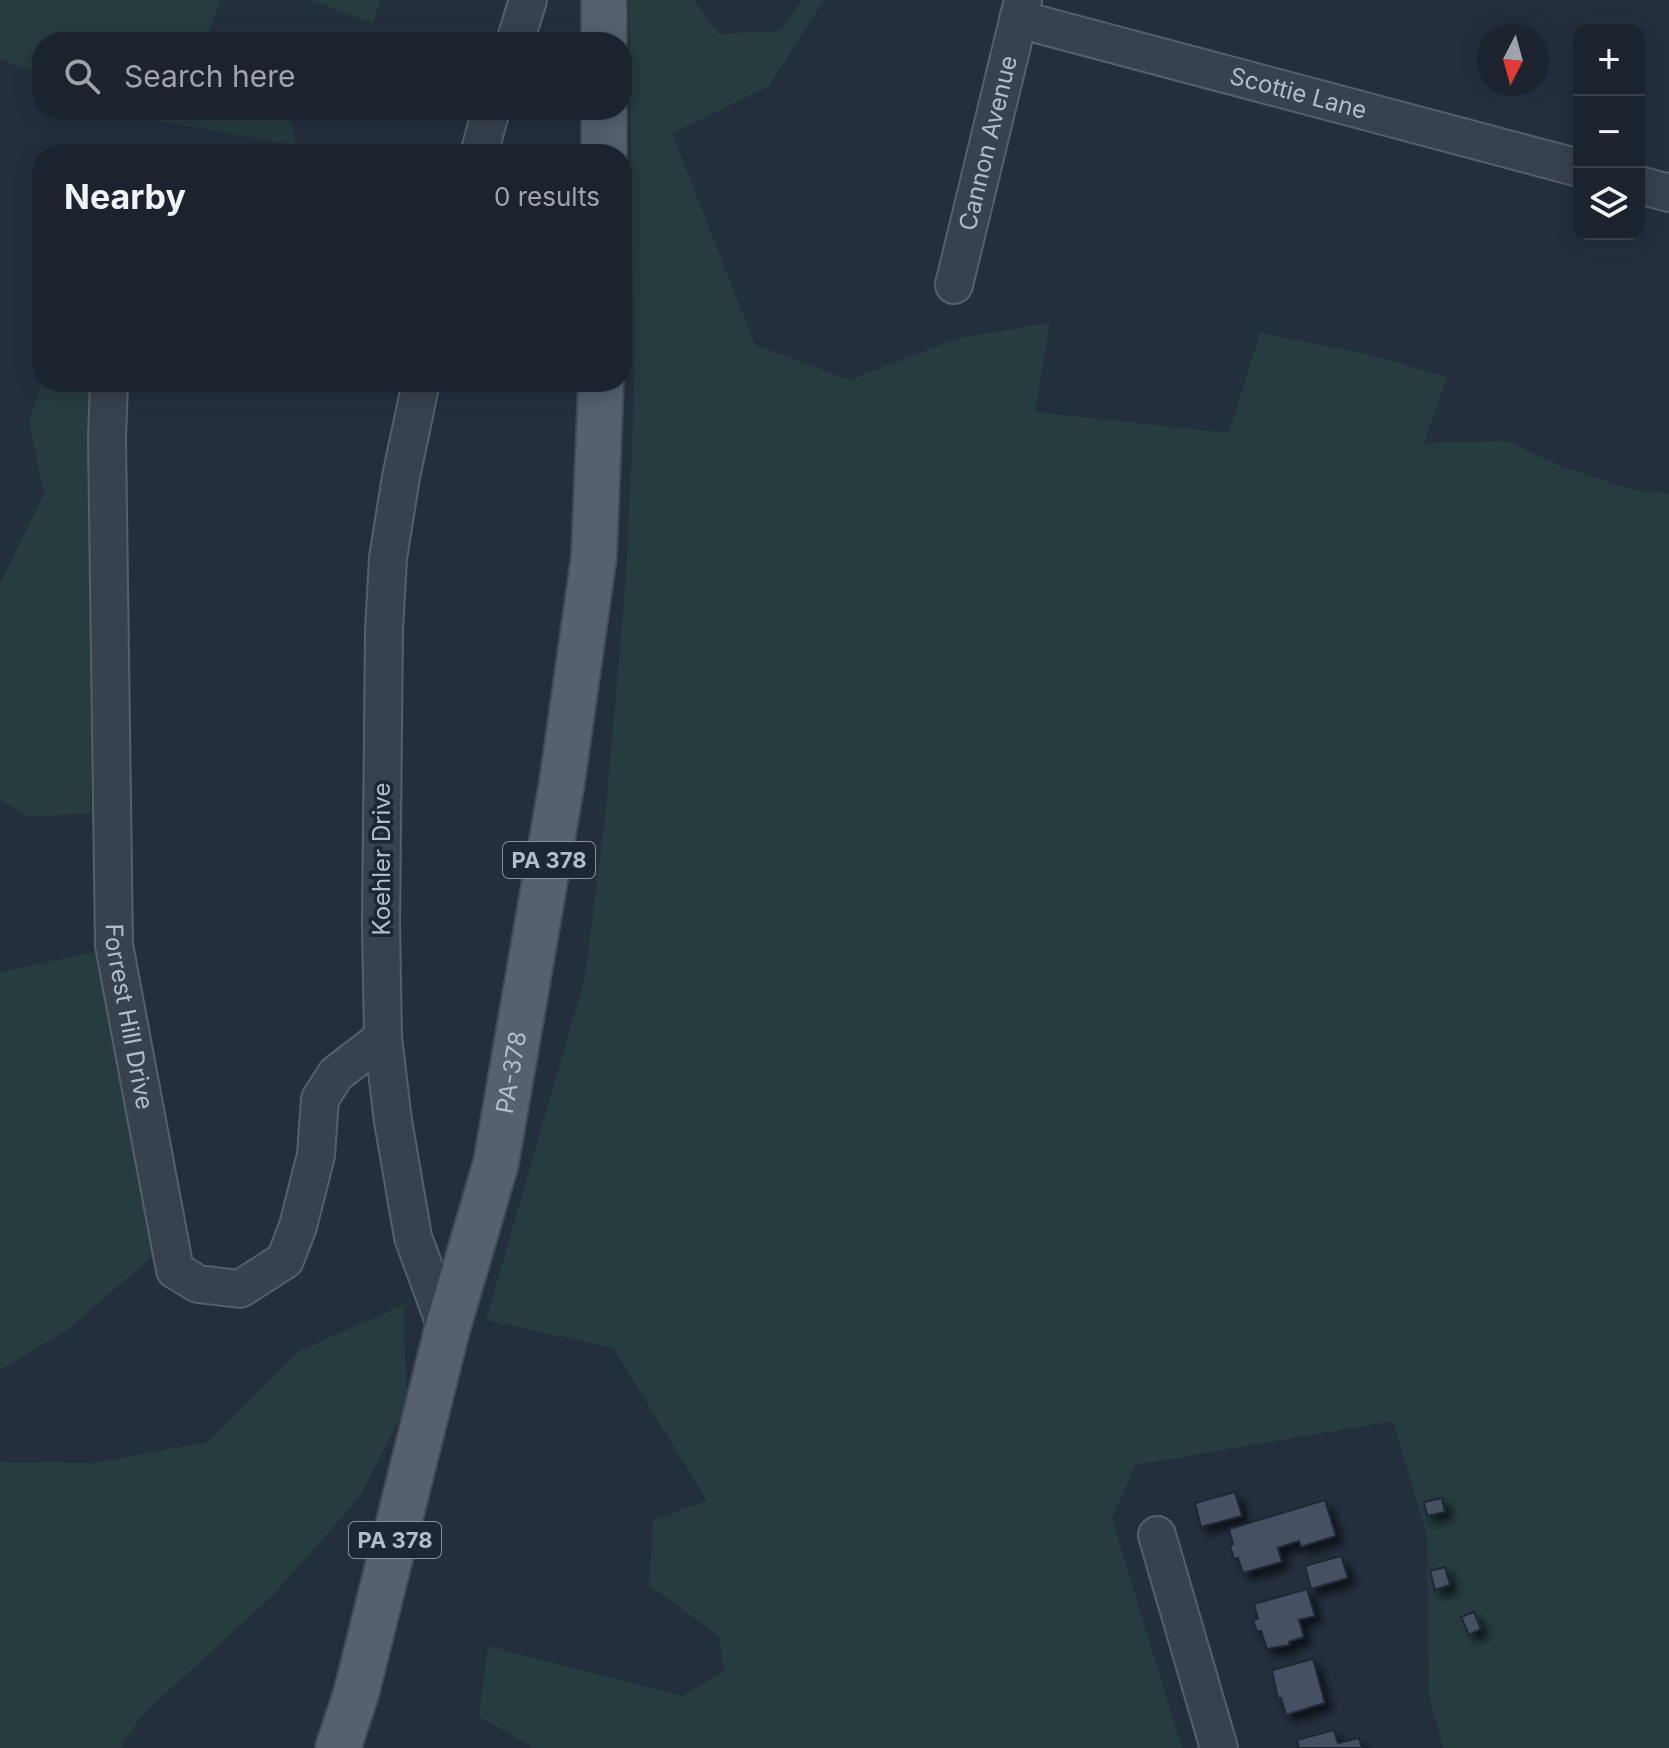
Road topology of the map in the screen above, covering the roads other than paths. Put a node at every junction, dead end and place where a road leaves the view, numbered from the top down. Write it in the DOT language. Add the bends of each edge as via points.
graph roads {
  1 [pos="528,0"];
  2 [pos="604,0"];
  3 [pos="1020,10"];
  4 [pos="518,32"];
  5 [pos="604,32"];
  6 [pos="488,120"];
  7 [pos="604,120"];
  8 [pos="482,144"];
  9 [pos="604,144"];
  10 [pos="1573,166"];
  11 [pos="1645,187"];
  12 [pos="1669,193"];
  13 [pos="954,285"];
  14 [pos="109,392"];
  15 [pos="419,392"];
  16 [pos="601,392"];
  17 [pos="383,1038"];
  18 [pos="447,1330"];
  19 [pos="1157,1535"];
  20 [pos="338,1748"];
  21 [pos="1219,1748"];
  1 -- 4 [label="street"];
  2 -- 5 [label="main road"];
  3 -- 10 [label="street, Scottie Lane"];
  3 -- 13 [label="street, Cannon Avenue"];
  6 -- 8 [label="street"];
  7 -- 9 [label="main road"];
  11 -- 12 [label="street"];
  14 -- 17 [label="street, Forrest Hill Drive" via="114,945 175,1270 198,1284 240,1289 285,1260 316,1155 320,1099 336,1074"];
  15 -- 17 [label="street, Koehler Drive" via="390,544 384,630"];
  16 -- 18 [label="main road, PA-378 / PA 378" via="594,556 562,782 496,1163"];
  17 -- 18 [label="street, Koehler Drive" via="413,1237"];
  18 -- 20 [label="main road, PA-378 / PA 378"];
  19 -- 21 [label="street"];
}
